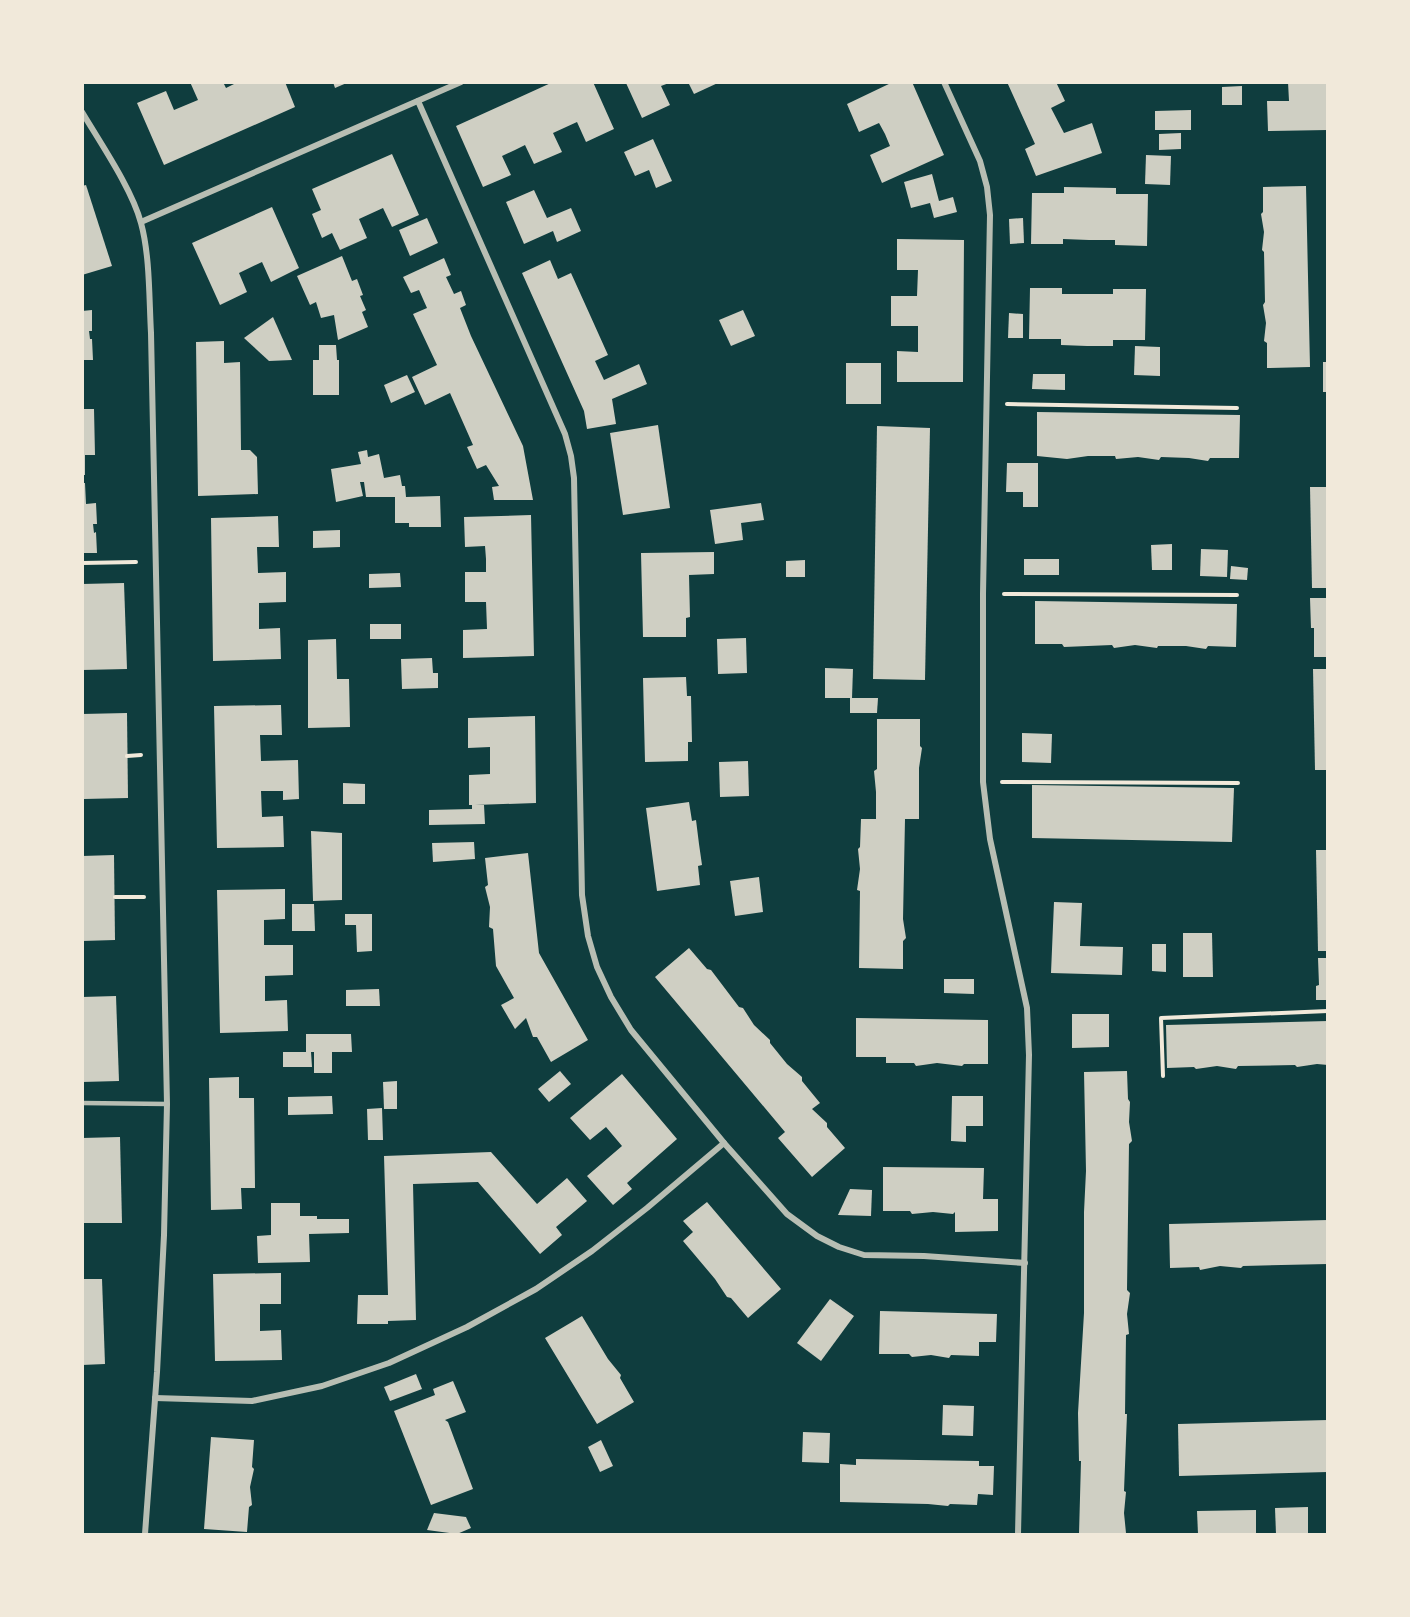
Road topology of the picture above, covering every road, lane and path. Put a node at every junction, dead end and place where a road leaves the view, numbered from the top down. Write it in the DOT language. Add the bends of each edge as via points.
graph roads {
  1 [pos="461,82"];
  2 [pos="944,82"];
  3 [pos="418,101"];
  4 [pos="82,112"];
  5 [pos="141,222"];
  6 [pos="986,404"];
  7 [pos="1237,408"];
  8 [pos="156,562"];
  9 [pos="82,563"];
  10 [pos="983,594"];
  11 [pos="1237,595"];
  12 [pos="137,755"];
  13 [pos="128,756"];
  14 [pos="983,782"];
  15 [pos="1238,783"];
  16 [pos="115,897"];
  17 [pos="124,897"];
  18 [pos="1328,1011"];
  19 [pos="1163,1076"];
  20 [pos="82,1104"];
  21 [pos="167,1104"];
  22 [pos="724,1143"];
  23 [pos="1025,1263"];
  24 [pos="155,1398"];
  25 [pos="145,1534"];
  26 [pos="1018,1534"];
  1 -- 3 [label="street"];
  2 -- 6 [label="street" via="980,161 987,187 990,215"];
  3 -- 5 [label="street"];
  3 -- 22 [label="street" via="565,434 571,456 582,895 597,967 631,1030"];
  4 -- 5 [label="street" via="124,183"];
  5 -- 8 [label="street" via="151,333"];
  6 -- 7 [label="path"];
  6 -- 10 [label="street"];
  8 -- 9 [label="path"];
  8 -- 21 [label="street"];
  10 -- 11 [label="path"];
  10 -- 14 [label="street"];
  12 -- 13 [label="path"];
  14 -- 15 [label="path"];
  14 -- 23 [label="street" via="990,839 1027,1008"];
  16 -- 17 [label="path"];
  18 -- 19 [label="path" via="1161,1018"];
  20 -- 21 [label="lane"];
  21 -- 24 [label="street"];
  22 -- 23 [label="street" via="787,1214 839,1247 864,1255"];
  22 -- 24 [label="street" via="620,1229 536,1289 400,1358 322,1386 252,1401"];
  23 -- 26 [label="street"];
  24 -- 25 [label="street"];
}
